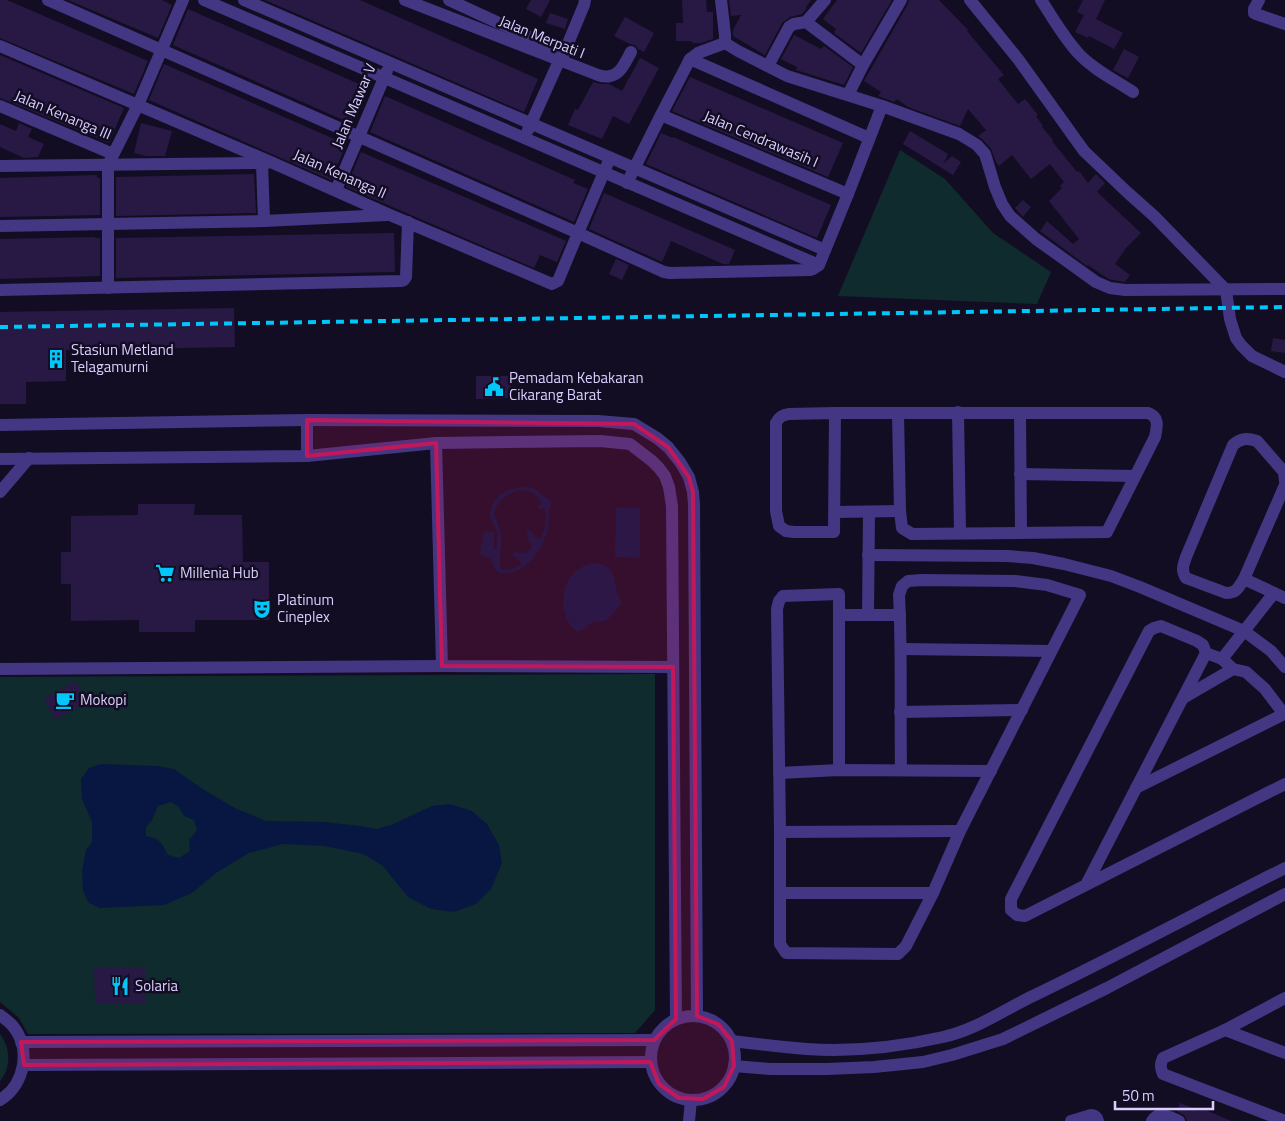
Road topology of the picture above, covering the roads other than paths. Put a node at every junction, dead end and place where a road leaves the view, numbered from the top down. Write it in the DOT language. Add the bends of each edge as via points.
graph roads {
  1 [pos="48,0"];
  2 [pos="184,0"];
  3 [pos="204,0"];
  4 [pos="244,0"];
  5 [pos="405,0"];
  6 [pos="449,0"];
  7 [pos="585,0"];
  8 [pos="721,0"];
  9 [pos="825,0"];
  10 [pos="901,0"];
  11 [pos="970,0"];
  12 [pos="1041,0"];
  13 [pos="1259,0"];
  14 [pos="806,22"];
  15 [pos="1285,24"];
  16 [pos="725,42"];
  17 [pos="0,46"];
  18 [pos="162,50"];
  19 [pos="631,52"];
  20 [pos="562,57"];
  21 [pos="690,59"];
  22 [pos="390,63"];
  23 [pos="863,65"];
  24 [pos="768,66"];
  25 [pos="384,78"];
  26 [pos="1133,92"];
  27 [pos="848,95"];
  28 [pos="0,106"];
  29 [pos="138,106"];
  30 [pos="882,106"];
  31 [pos="661,114"];
  32 [pos="530,124"];
  33 [pos="359,136"];
  34 [pos="524,138"];
  35 [pos="869,138"];
  36 [pos="610,158"];
  37 [pos="110,159"];
  38 [pos="268,163"];
  39 [pos="0,166"];
  40 [pos="634,168"];
  41 [pos="604,173"];
  42 [pos="627,183"];
  43 [pos="336,190"];
  44 [pos="848,194"];
  45 [pos="390,214"];
  46 [pos="264,221"];
  47 [pos="408,222"];
  48 [pos="108,224"];
  49 [pos="0,226"];
  50 [pos="578,232"];
  51 [pos="824,250"];
  52 [pos="819,265"];
  53 [pos="108,288"];
  54 [pos="1285,289"];
  55 [pos="0,290"];
  56 [pos="1226,290"];
  57 [pos="1285,372"];
  58 [pos="958,412"];
  59 [pos="1020,412"];
  60 [pos="835,413"];
  61 [pos="898,414"];
  62 [pos="307,420"];
  63 [pos="0,424"];
  64 [pos="436,444"];
  65 [pos="307,456"];
  66 [pos="29,458"];
  67 [pos="0,459"];
  68 [pos="1020,474"];
  69 [pos="1135,476"];
  70 [pos="1285,483"];
  71 [pos="0,492"];
  72 [pos="900,511"];
  73 [pos="835,512"];
  74 [pos="869,512"];
  75 [pos="960,533"];
  76 [pos="1021,533"];
  77 [pos="868,555"];
  78 [pos="1244,579"];
  79 [pos="1279,596"];
  80 [pos="839,615"];
  81 [pos="868,615"];
  82 [pos="900,615"];
  83 [pos="1244,631"];
  84 [pos="901,649"];
  85 [pos="1051,651"];
  86 [pos="1206,653"];
  87 [pos="1222,659"];
  88 [pos="442,666"];
  89 [pos="673,667"];
  90 [pos="1285,667"];
  91 [pos="1233,669"];
  92 [pos="0,670"];
  93 [pos="1182,699"];
  94 [pos="1022,710"];
  95 [pos="900,712"];
  96 [pos="1285,715"];
  97 [pos="839,770"];
  98 [pos="900,770"];
  99 [pos="991,771"];
  100 [pos="779,772"];
  101 [pos="1285,784"];
  102 [pos="1136,788"];
  103 [pos="960,831"];
  104 [pos="780,832"];
  105 [pos="1285,868"];
  106 [pos="1087,883"];
  107 [pos="780,893"];
  108 [pos="933,893"];
  109 [pos="1285,894"];
  110 [pos="1285,998"];
  111 [pos="0,1015"];
  112 [pos="697,1016"];
  113 [pos="676,1019"];
  114 [pos="1225,1030"];
  115 [pos="654,1040"];
  116 [pos="21,1042"];
  117 [pos="732,1042"];
  118 [pos="1285,1053"];
  119 [pos="650,1062"];
  120 [pos="24,1065"];
  121 [pos="734,1066"];
  122 [pos="0,1100"];
  123 [pos="692,1100"];
  124 [pos="1097,1119"];
  125 [pos="689,1121"];
  126 [pos="1071,1121"];
  127 [pos="1152,1121"];
  128 [pos="1179,1121"];
  129 [pos="1285,1121"];
  1 -- 18 [label="street"];
  2 -- 18 [label="street"];
  3 -- 25 [label="street"];
  4 -- 22 [label="street"];
  5 -- 20 [label="street, Jalan Merpati I"];
  6 -- 20 [label="street"];
  7 -- 20 [label="street"];
  8 -- 16 [label="street"];
  9 -- 14 [label="street"];
  10 -- 23 [label="street"];
  11 -- 56 [label="street" via="1018,59 1084,151 1154,216"];
  12 -- 26 [label="street" via="1080,54"];
  13 -- 15 [label="street" via="1254,13"];
  14 -- 23 [label="street"];
  14 -- 24 [label="street" via="788,27"];
  16 -- 21 [label="street"];
  16 -- 24 [label="street"];
  17 -- 29 [label="street, Jalan Kenanga II"];
  18 -- 29 [label="street"];
  18 -- 33 [label="street"];
  19 -- 20 [label="street, Jalan Merpati I" via="619,71 610,76 588,73"];
  20 -- 32 [label="street"];
  21 -- 31 [label="street"];
  21 -- 35 [label="street"];
  22 -- 25 [label="street, Jalan Mawar V"];
  22 -- 32 [label="street"];
  23 -- 27 [label="street"];
  24 -- 27 [label="street" via="787,76"];
  25 -- 33 [label="street, Jalan Mawar V"];
  25 -- 34 [label="street"];
  27 -- 30 [label="street"];
  28 -- 37 [label="street, Jalan Kenanga III"];
  29 -- 37 [label="street"];
  29 -- 38 [label="street, Jalan Kenanga II"];
  30 -- 35 [label="street"];
  30 -- 56 [label="street" via="959,134 977,145 985,154 998,195 1010,216 1096,282 1125,290"];
  31 -- 40 [label="street"];
  31 -- 44 [label="street, Jalan Cendrawasih I"];
  32 -- 34 [label="street"];
  32 -- 36 [label="street"];
  33 -- 43 [label="street, Jalan Mawar V"];
  33 -- 50 [label="street"];
  34 -- 41 [label="street"];
  35 -- 44 [label="street"];
  36 -- 40 [label="street"];
  36 -- 41 [label="street, Jalan Kenanga II"];
  37 -- 38 [label="street"];
  37 -- 39 [label="street"];
  37 -- 48 [label="street"];
  38 -- 43 [label="street, Jalan Kenanga II"];
  38 -- 46 [label="street"];
  40 -- 42 [label="street"];
  40 -- 51 [label="street"];
  41 -- 42 [label="street"];
  41 -- 50 [label="street, Jalan Kenanga II"];
  42 -- 52 [label="street"];
  43 -- 45 [label="street, Jalan Kenanga II"];
  44 -- 51 [label="street"];
  45 -- 46 [label="street"];
  45 -- 47 [label="street, Jalan Kenanga II"];
  46 -- 48 [label="street"];
  47 -- 50 [label="street, Jalan Kenanga II" via="552,284 558,281"];
  47 -- 53 [label="street" via="406,277 401,281"];
  48 -- 49 [label="street"];
  48 -- 53 [label="street"];
  50 -- 52 [label="street" via="667,273 810,270"];
  51 -- 52 [label="street"];
  53 -- 55 [label="street"];
  54 -- 56 [label="street"];
  56 -- 57 [label="street" via="1230,319 1241,345 1252,356"];
  58 -- 59 [label="street"];
  58 -- 61 [label="street"];
  58 -- 75 [label="street"];
  59 -- 68 [label="street"];
  59 -- 69 [label="street" via="1153,415 1157,419 1155,437"];
  60 -- 61 [label="street"];
  60 -- 73 [label="street"];
  60 -- 73 [label="street" via="783,415 776,423 776,511 779,526 794,532 834,532"];
  61 -- 72 [label="street"];
  62 -- 63 [label="street"];
  62 -- 65 [label="street"];
  62 -- 112 [label="street" via="598,421 634,424 668,447 680,462 689,478 694,504"];
  64 -- 65 [label="street"];
  64 -- 88 [label="street"];
  64 -- 89 [label="street" via="600,441 630,444 652,461 665,476 672,506"];
  65 -- 66 [label="street"];
  66 -- 67 [label="street"];
  66 -- 71 [label="street"];
  68 -- 69 [label="street"];
  68 -- 76 [label="street"];
  69 -- 76 [label="street" via="1106,532"];
  70 -- 78 [label="street"];
  70 -- 78 [label="street" via="1284,472 1257,440 1239,440 1233,445 1186,557 1183,573 1186,578 1232,593"];
  72 -- 74 [label="street"];
  72 -- 75 [label="street" via="902,528 912,534"];
  73 -- 74 [label="street"];
  74 -- 77 [label="street"];
  75 -- 76 [label="street"];
  77 -- 81 [label="street"];
  77 -- 83 [label="street" via="1007,556 1064,564 1111,576"];
  78 -- 79 [label="street"];
  79 -- 83 [label="street"];
  80 -- 81 [label="street"];
  80 -- 97 [label="street"];
  80 -- 100 [label="street" via="839,594 783,596 779,601 776,609"];
  81 -- 82 [label="street"];
  82 -- 84 [label="street"];
  82 -- 85 [label="street" via="899,595 908,581 1015,581 1047,585 1080,595"];
  83 -- 87 [label="street"];
  83 -- 90 [label="street" via="1271,651"];
  84 -- 85 [label="street"];
  84 -- 95 [label="street"];
  85 -- 94 [label="street"];
  86 -- 87 [label="street"];
  86 -- 93 [label="street"];
  86 -- 106 [label="street" via="1197,641 1161,626 1149,631 1011,899 1011,910 1025,916"];
  87 -- 91 [label="street"];
  88 -- 89 [label="street"];
  88 -- 92 [label="street"];
  89 -- 113 [label="street"];
  91 -- 93 [label="street"];
  91 -- 96 [label="street" via="1246,672 1265,689"];
  93 -- 102 [label="street"];
  94 -- 95 [label="street"];
  94 -- 99 [label="street"];
  95 -- 98 [label="street"];
  96 -- 102 [label="street"];
  97 -- 98 [label="street"];
  97 -- 100 [label="street"];
  98 -- 99 [label="street"];
  99 -- 103 [label="street"];
  100 -- 104 [label="street"];
  101 -- 106 [label="street"];
  102 -- 106 [label="street"];
  103 -- 104 [label="street"];
  103 -- 108 [label="street"];
  104 -- 107 [label="street"];
  105 -- 117 [label="street" via="974,1026 945,1037 863,1049 808,1049"];
  107 -- 108 [label="street"];
  107 -- 108 [label="street" via="780,944 786,953 898,954 906,946"];
  109 -- 121 [label="street" via="1003,1039 952,1055 924,1062 874,1067 770,1069"];
  110 -- 114 [label="street"];
  111 -- 116 [label="street" via="12,1026"];
  112 -- 113 [label="street"];
  112 -- 117 [label="street" via="718,1024"];
  113 -- 115 [label="street" via="659,1031"];
  114 -- 118 [label="street"];
  114 -- 129 [label="street" via="1163,1058 1163,1074"];
  115 -- 116 [label="street"];
  115 -- 119 [label="street"];
  116 -- 120 [label="street"];
  117 -- 121 [label="street"];
  119 -- 120 [label="street"];
  119 -- 123 [label="street" via="653,1074 668,1093"];
  120 -- 122 [label="street" via="14,1089"];
  121 -- 123 [label="street" via="724,1087 703,1099"];
  123 -- 125 [label="street"];
  124 -- 126 [label="street" via="1091,1115"];
  127 -- 128 [label="street" via="1159,1115"];
}
